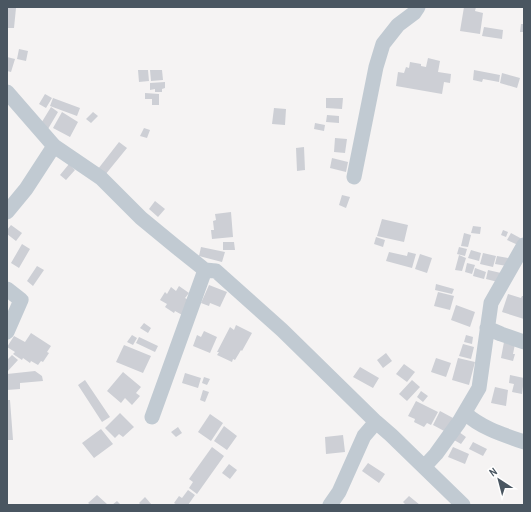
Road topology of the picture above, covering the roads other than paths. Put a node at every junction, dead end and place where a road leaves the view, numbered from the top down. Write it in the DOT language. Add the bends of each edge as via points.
graph roads {
  1 [pos="418,7"];
  2 [pos="7,92"];
  3 [pos="54,146"];
  4 [pos="354,177"];
  5 [pos="7,212"];
  6 [pos="524,244"];
  7 [pos="205,270"];
  8 [pos="7,289"];
  9 [pos="487,328"];
  10 [pos="7,332"];
  11 [pos="524,342"];
  12 [pos="465,413"];
  13 [pos="152,417"];
  14 [pos="376,422"];
  15 [pos="524,442"];
  16 [pos="424,467"];
  17 [pos="330,505"];
  18 [pos="462,505"];
  1 -- 4 [label="street" via="398,25 383,44 376,66"];
  2 -- 3 [label="street"];
  3 -- 5 [label="street" via="26,189"];
  3 -- 7 [label="street" via="101,178 141,218"];
  6 -- 9 [label="street" via="491,303"];
  7 -- 13 [label="street"];
  7 -- 14 [label="street" via="216,271 282,330"];
  8 -- 10 [label="street" via="21,300"];
  9 -- 11 [label="street"];
  9 -- 12 [label="street" via="479,388"];
  12 -- 15 [label="street" via="486,427"];
  12 -- 16 [label="street"];
  14 -- 16 [label="street"];
  14 -- 17 [label="street" via="364,436 342,486"];
  16 -- 18 [label="street"];
}
